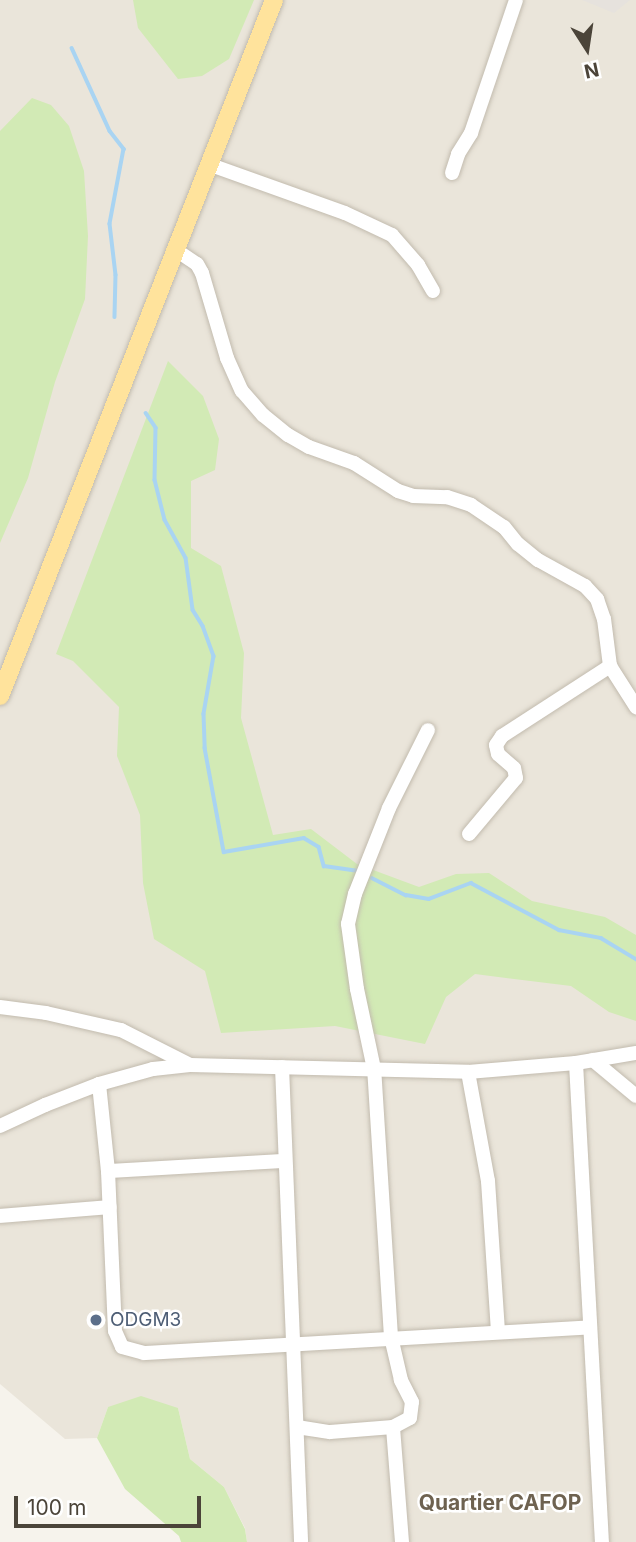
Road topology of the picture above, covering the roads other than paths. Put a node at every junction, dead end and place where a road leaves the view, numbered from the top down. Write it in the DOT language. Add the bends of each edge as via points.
graph roads {
  1 [pos="274,0"];
  2 [pos="516,0"];
  3 [pos="208,164"];
  4 [pos="452,173"];
  5 [pos="176,250"];
  6 [pos="433,291"];
  7 [pos="610,666"];
  8 [pos="0,696"];
  9 [pos="636,707"];
  10 [pos="428,730"];
  11 [pos="469,834"];
  12 [pos="0,1007"];
  13 [pos="636,1053"];
  14 [pos="593,1060"];
  15 [pos="576,1063"];
  16 [pos="190,1065"];
  17 [pos="282,1067"];
  18 [pos="373,1069"];
  19 [pos="468,1072"];
  20 [pos="99,1084"];
  21 [pos="636,1096"];
  22 [pos="0,1126"];
  23 [pos="284,1161"];
  24 [pos="108,1171"];
  25 [pos="110,1207"];
  26 [pos="0,1216"];
  27 [pos="589,1327"];
  28 [pos="498,1331"];
  29 [pos="391,1337"];
  30 [pos="291,1342"];
  31 [pos="297,1427"];
  32 [pos="393,1427"];
  33 [pos="301,1542"];
  34 [pos="401,1542"];
  35 [pos="602,1542"];
  1 -- 3 [label="main road"];
  2 -- 4 [label="street" via="471,133"];
  3 -- 5 [label="main road"];
  3 -- 6 [label="street" via="345,213 392,235"];
  5 -- 7 [label="street" via="202,273 227,358 242,391 263,415 309,447 354,463 398,491 447,496 487,514 518,544 597,598"];
  5 -- 8 [label="main road"];
  7 -- 9 [label="street"];
  7 -- 11 [label="street" via="502,736 496,745 498,754 514,768 516,778"];
  10 -- 18 [label="street" via="390,808 355,894 348,924"];
  12 -- 16 [label="street" via="121,1030"];
  13 -- 14 [label="street"];
  14 -- 15 [label="street"];
  14 -- 21 [label="street"];
  15 -- 19 [label="street"];
  15 -- 27 [label="street"];
  16 -- 17 [label="street"];
  16 -- 20 [label="street" via="153,1069"];
  17 -- 18 [label="street"];
  17 -- 23 [label="street"];
  18 -- 19 [label="street"];
  18 -- 29 [label="street"];
  19 -- 28 [label="street" via="488,1181"];
  20 -- 22 [label="street"];
  20 -- 24 [label="street"];
  23 -- 24 [label="street"];
  23 -- 30 [label="street"];
  24 -- 25 [label="street"];
  25 -- 26 [label="street"];
  25 -- 30 [label="street" via="115,1331 122,1347 144,1353"];
  27 -- 28 [label="street"];
  27 -- 35 [label="street"];
  28 -- 29 [label="street"];
  29 -- 30 [label="street"];
  29 -- 32 [label="street" via="401,1380 412,1402 410,1418"];
  30 -- 31 [label="street"];
  31 -- 32 [label="street" via="330,1432"];
  31 -- 33 [label="street"];
  32 -- 34 [label="street"];
}
